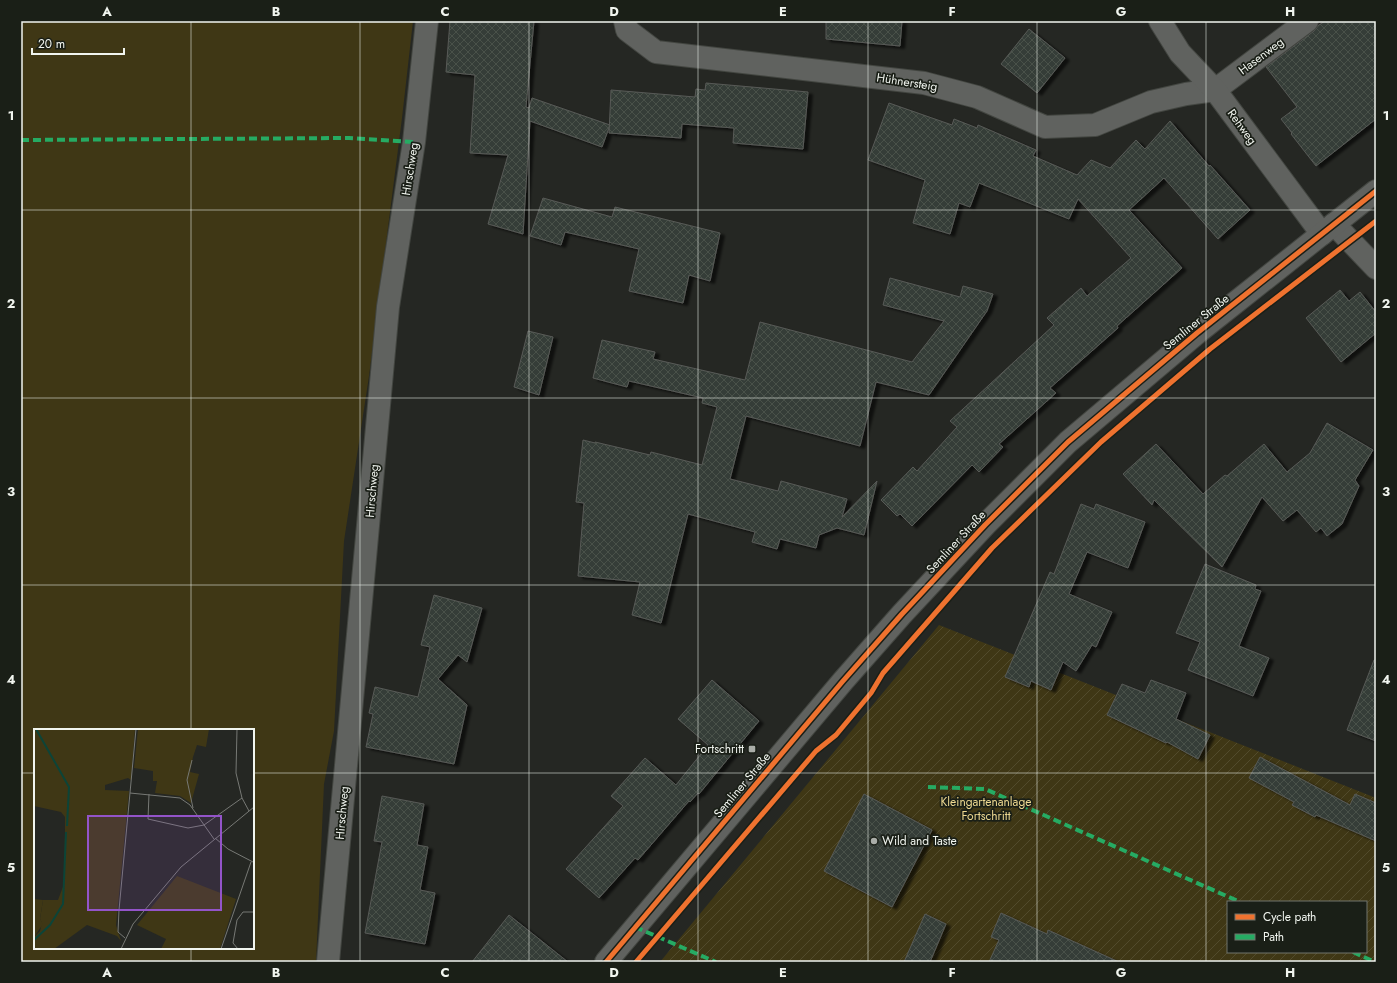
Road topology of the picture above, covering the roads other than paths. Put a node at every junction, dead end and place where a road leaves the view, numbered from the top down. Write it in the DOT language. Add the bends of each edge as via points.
graph roads {
  1 [pos="427,21"];
  2 [pos="625,21"];
  3 [pos="1160,21"];
  4 [pos="1307,21"];
  5 [pos="1215,90"];
  6 [pos="1376,191"];
  7 [pos="1328,229"];
  8 [pos="1376,268"];
  9 [pos="328,962"];
  10 [pos="606,962"];
  1 -- 9 [label="street, Hirschweg" via="414,142 388,307"];
  2 -- 5 [label="street, Hühnersteig" via="627,30 656,52 924,82 977,97 1045,127 1095,125 1151,102"];
  3 -- 5 [label="street, Rehweg" via="1180,53"];
  4 -- 5 [label="street, Hasenweg"];
  5 -- 7 [label="street, Rehweg"];
  6 -- 7 [label="street, Semliner Straße"];
  7 -- 8 [label="street, Rehweg"];
  7 -- 10 [label="street, Semliner Straße" via="1197,333 1068,442 996,514 843,681"];
}
